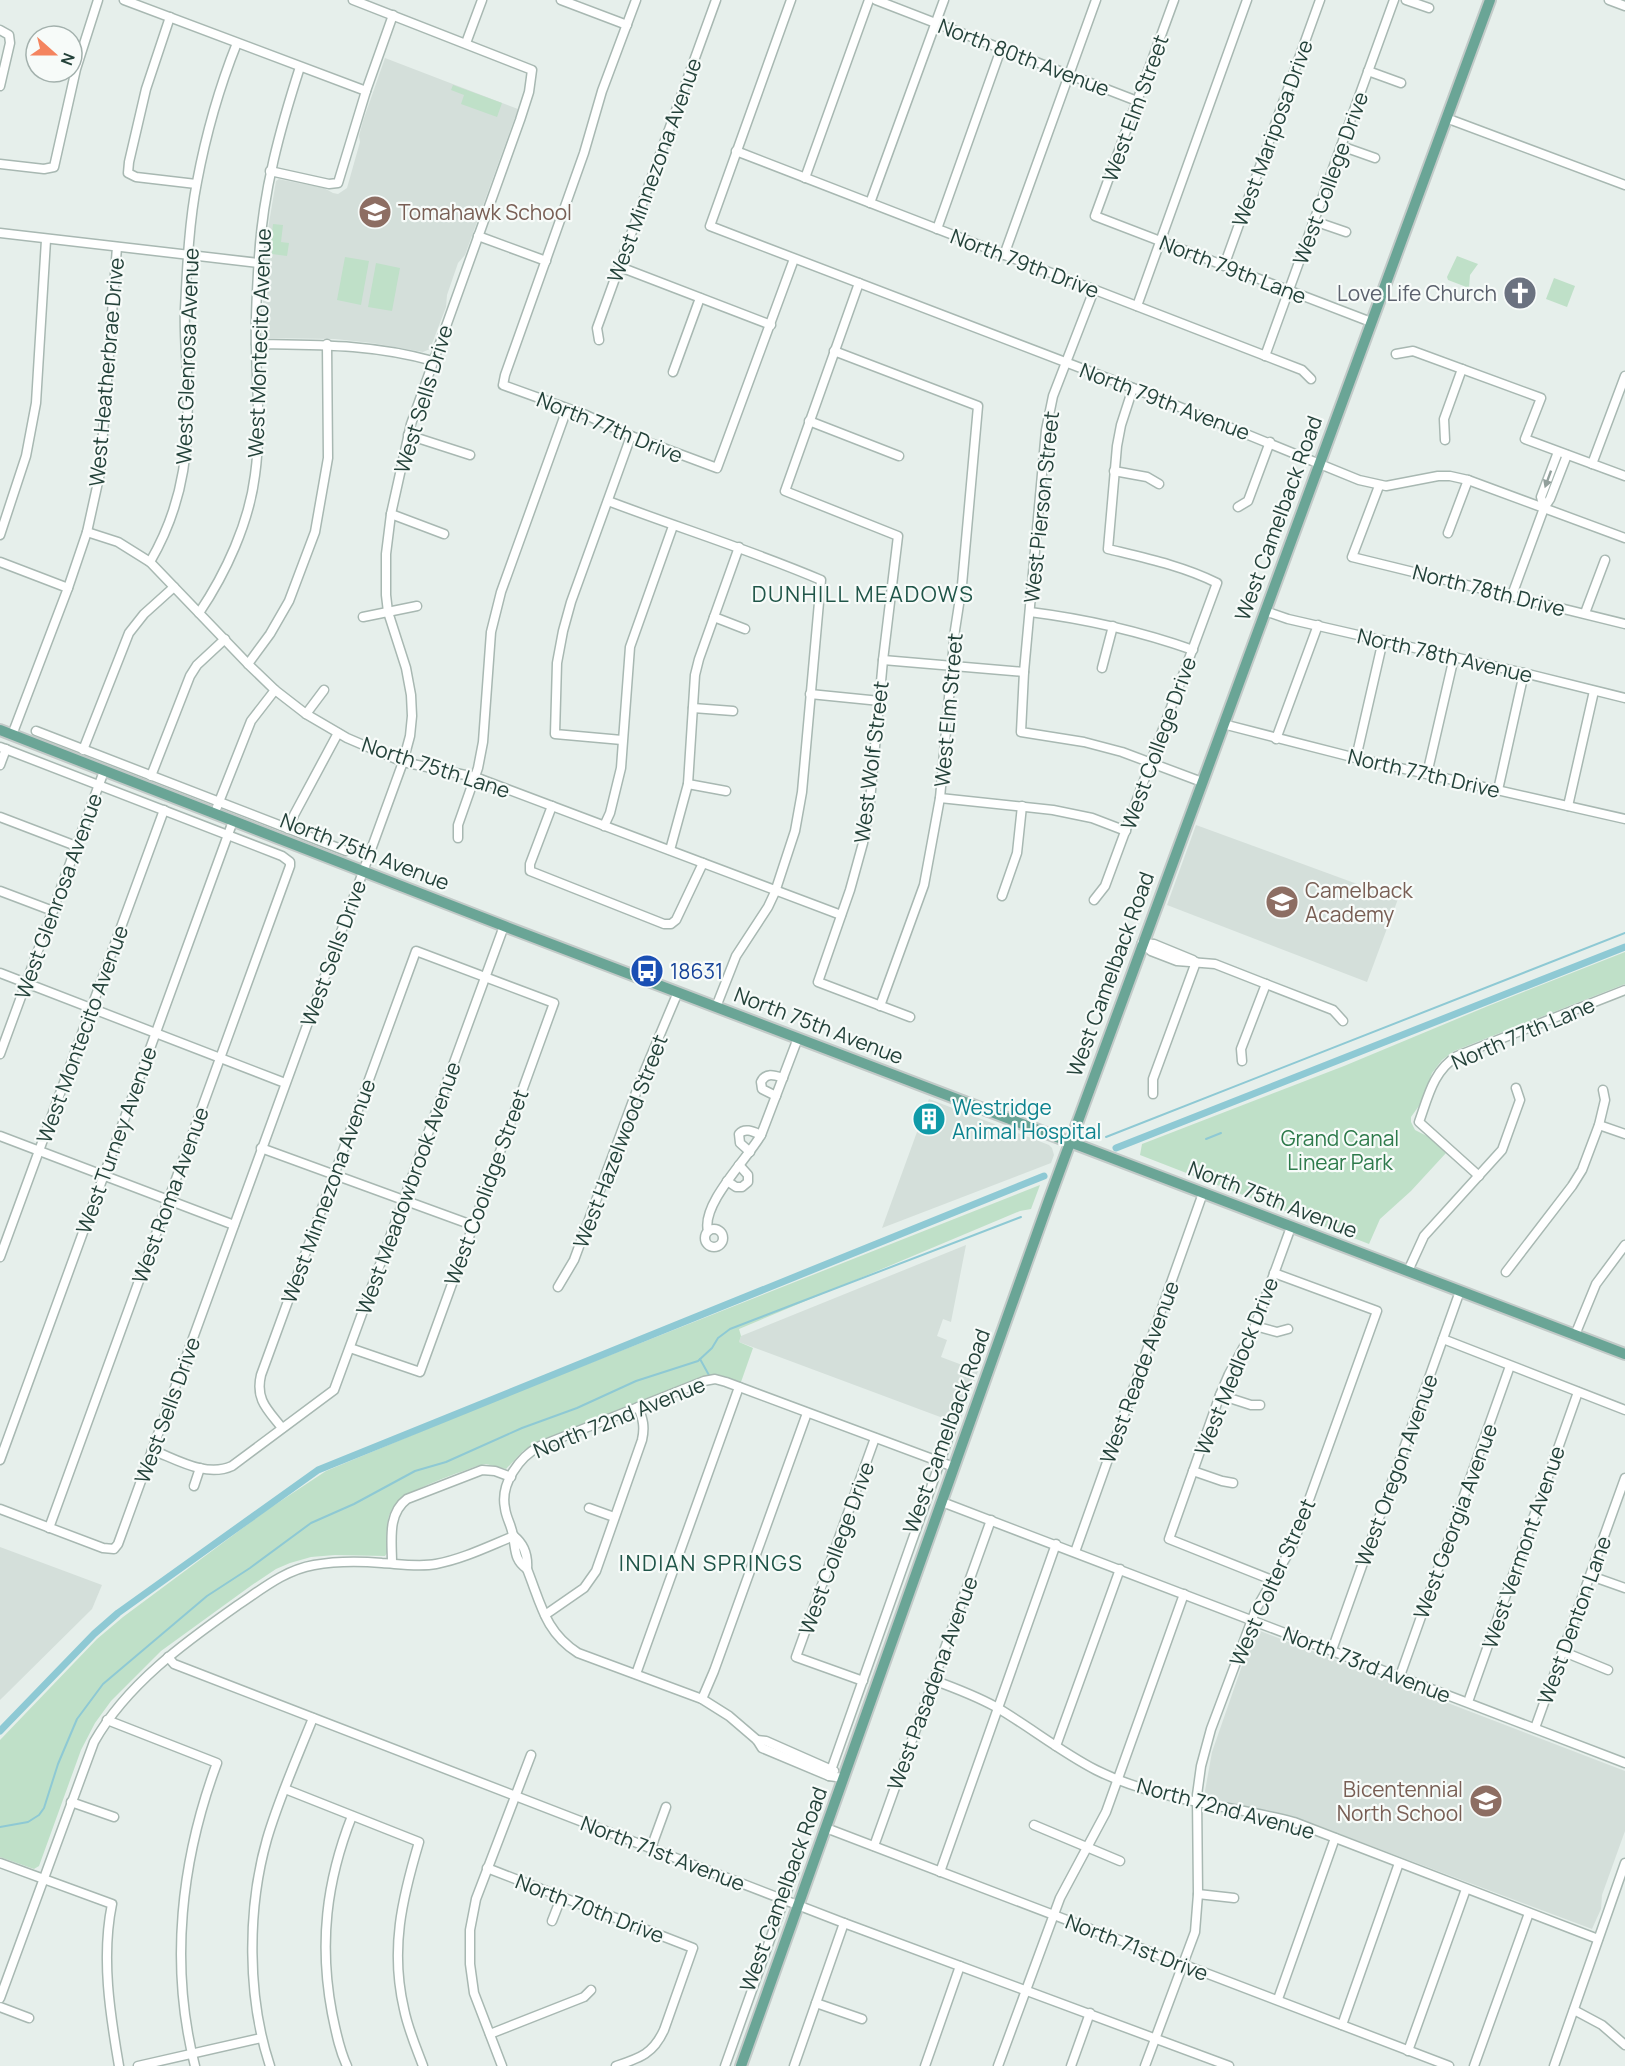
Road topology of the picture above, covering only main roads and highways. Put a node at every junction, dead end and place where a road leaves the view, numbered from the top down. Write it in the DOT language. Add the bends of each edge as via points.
graph roads {
  1 [pos="1490,0"];
  2 [pos="0,730"];
  3 [pos="1070,1142"];
  4 [pos="1625,1354"];
  5 [pos="741,2066"];
  1 -- 3 [label="main road, West Camelback Road"];
  2 -- 3 [label="main road, North 75th Avenue"];
  3 -- 4 [label="main road, North 75th Avenue"];
  3 -- 5 [label="main road, West Camelback Road"];
}
